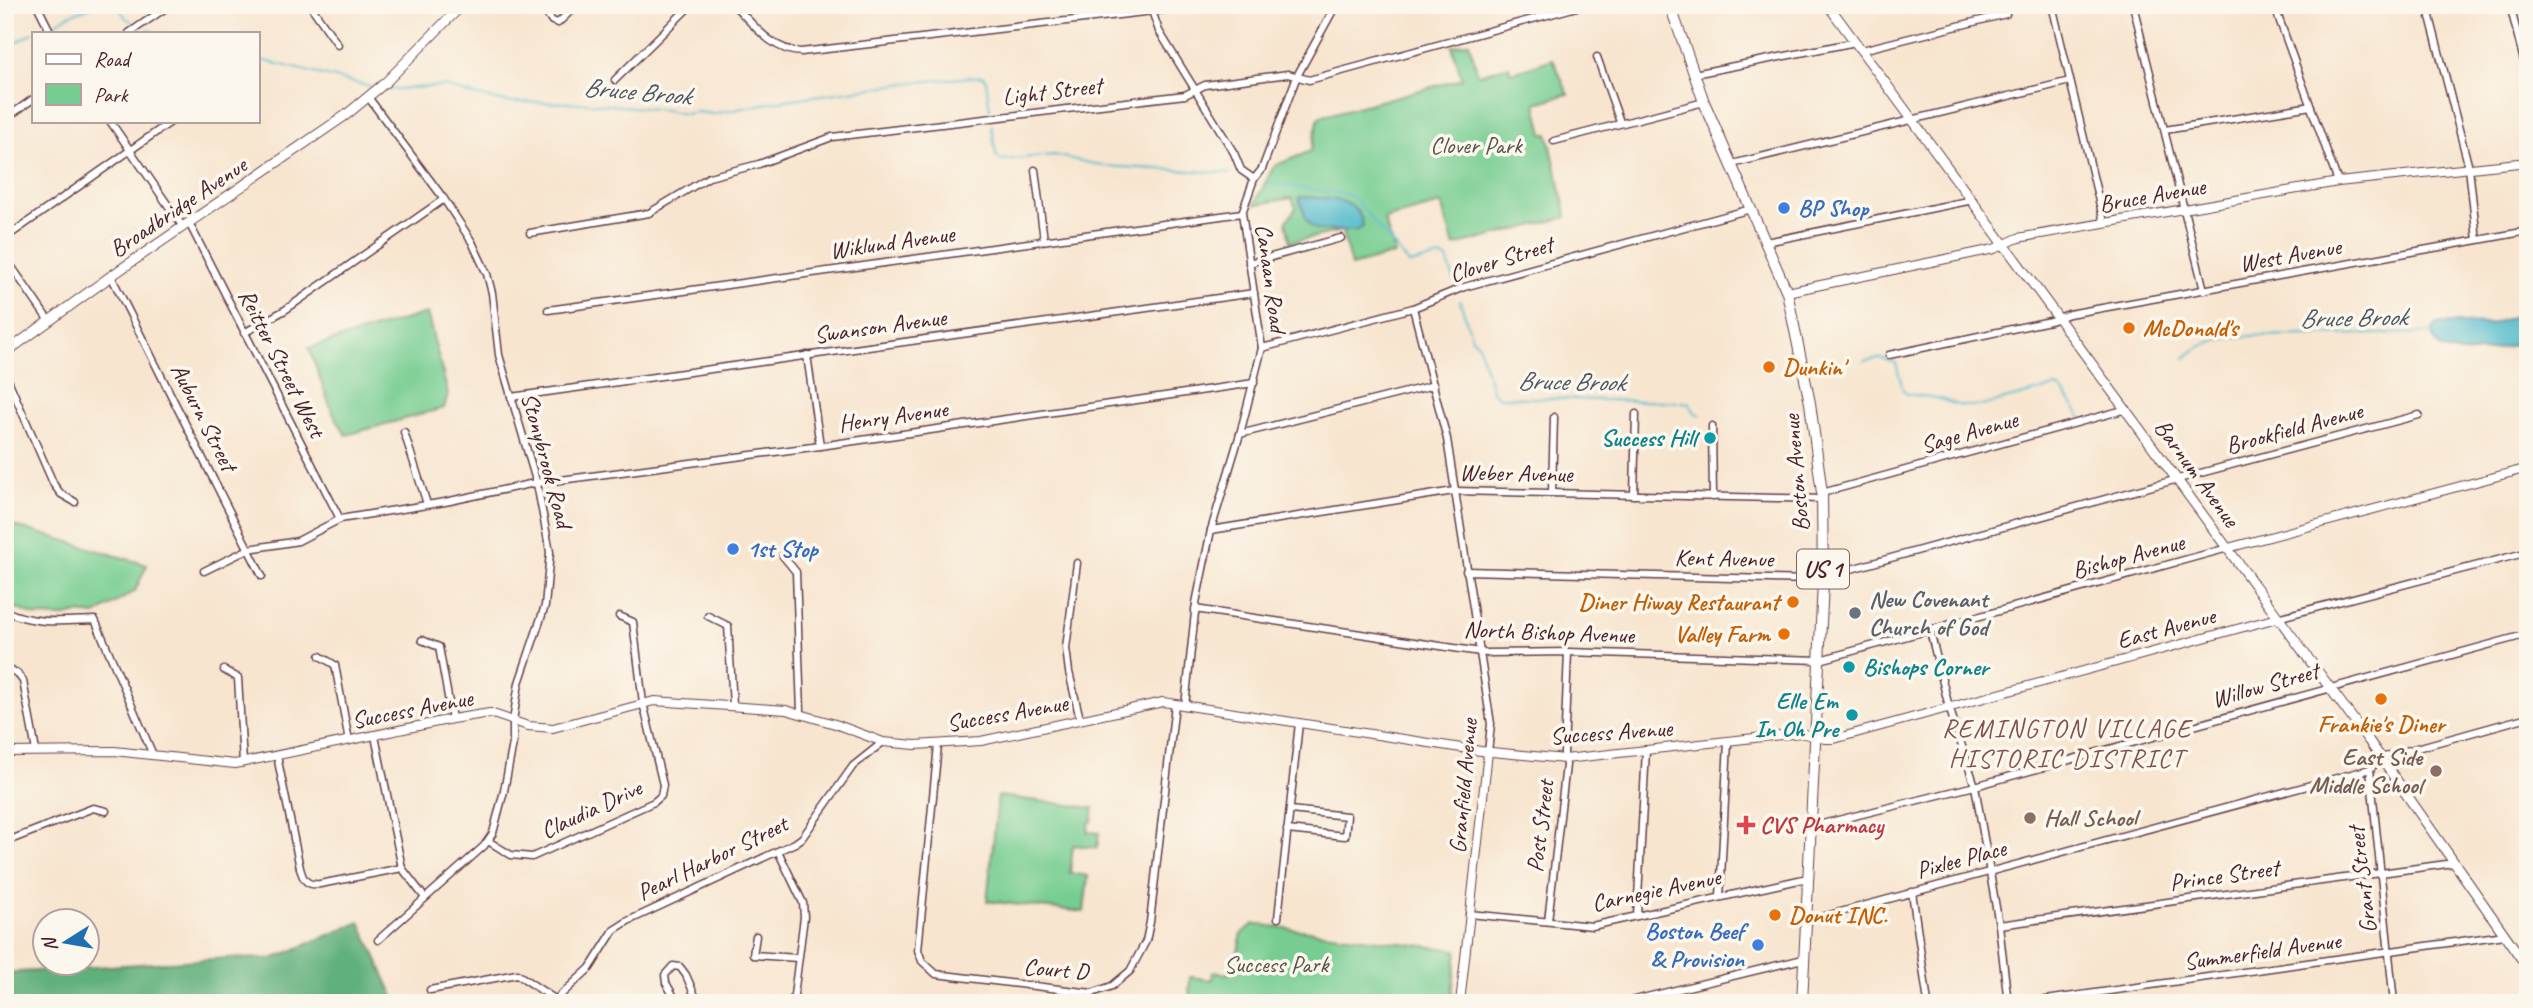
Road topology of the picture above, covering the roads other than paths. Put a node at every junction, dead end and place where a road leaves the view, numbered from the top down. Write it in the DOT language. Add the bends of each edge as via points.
graph roads {
  1 [pos="37,5"];
  2 [pos="170,5"];
  3 [pos="310,5"];
  4 [pos="323,5"];
  5 [pos="461,5"];
  6 [pos="540,5"];
  7 [pos="577,5"];
  8 [pos="691,5"];
  9 [pos="734,5"];
  10 [pos="1204,5"];
  11 [pos="1336,5"];
  12 [pos="1584,5"];
  13 [pos="1670,5"];
  14 [pos="1828,5"];
  15 [pos="2052,5"];
  16 [pos="2133,5"];
  17 [pos="2274,5"];
  18 [pos="2427,5"];
  19 [pos="2510,5"];
  20 [pos="1151,9"];
  21 [pos="315,12"];
  22 [pos="2006,14"];
  23 [pos="50,32"];
  24 [pos="130,32"];
  25 [pos="338,45"];
  26 [pos="1859,46"];
  27 [pos="1597,57"];
  28 [pos="1693,74"];
  29 [pos="1297,76"];
  30 [pos="2528,77"];
  31 [pos="615,80"];
  32 [pos="2070,80"];
  33 [pos="1195,90"];
  34 [pos="371,95"];
  35 [pos="32,100"];
  36 [pos="1704,102"];
  37 [pos="2311,106"];
  38 [pos="5,119"];
  39 [pos="1911,119"];
  40 [pos="111,122"];
  41 [pos="171,122"];
  42 [pos="1620,122"];
  43 [pos="2165,130"];
  44 [pos="1554,141"];
  45 [pos="130,150"];
  46 [pos="2528,162"];
  47 [pos="1732,164"];
  48 [pos="2469,168"];
  49 [pos="1035,170"];
  50 [pos="1254,180"];
  51 [pos="2338,182"];
  52 [pos="444,199"];
  53 [pos="1973,200"];
  54 [pos="1751,209"];
  55 [pos="2184,209"];
  56 [pos="1242,213"];
  57 [pos="2104,222"];
  58 [pos="186,225"];
  59 [pos="2528,231"];
  60 [pos="530,233"];
  61 [pos="5,238"];
  62 [pos="1341,239"];
  63 [pos="1044,240"];
  64 [pos="2476,240"];
  65 [pos="1766,242"];
  66 [pos="2006,244"];
  67 [pos="5,257"];
  68 [pos="1249,263"];
  69 [pos="111,276"];
  70 [pos="2204,290"];
  71 [pos="1787,292"];
  72 [pos="1254,293"];
  73 [pos="1413,308"];
  74 [pos="548,310"];
  75 [pos="2060,318"];
  76 [pos="49,320"];
  77 [pos="244,333"];
  78 [pos="1262,348"];
  79 [pos="5,353"];
  80 [pos="807,355"];
  81 [pos="1889,355"];
  82 [pos="5,373"];
  83 [pos="1254,383"];
  84 [pos="1434,385"];
  85 [pos="511,397"];
  86 [pos="2127,409"];
  87 [pos="1636,414"];
  88 [pos="2419,415"];
  89 [pos="1555,417"];
  90 [pos="1712,426"];
  91 [pos="404,432"];
  92 [pos="1240,434"];
  93 [pos="820,446"];
  94 [pos="2528,468"];
  95 [pos="2178,479"];
  96 [pos="537,484"];
  97 [pos="1454,491"];
  98 [pos="1552,492"];
  99 [pos="1634,495"];
  100 [pos="1823,496"];
  101 [pos="1713,497"];
  102 [pos="75,502"];
  103 [pos="427,504"];
  104 [pos="340,519"];
  105 [pos="1211,530"];
  106 [pos="2228,548"];
  107 [pos="249,549"];
  108 [pos="2528,552"];
  109 [pos="783,556"];
  110 [pos="1077,563"];
  111 [pos="204,571"];
  112 [pos="1466,571"];
  113 [pos="262,576"];
  114 [pos="1823,576"];
  115 [pos="1195,609"];
  116 [pos="5,611"];
  117 [pos="619,616"];
  118 [pos="708,616"];
  119 [pos="2277,618"];
  120 [pos="1930,631"];
  121 [pos="2528,634"];
  122 [pos="422,640"];
  123 [pos="1479,652"];
  124 [pos="1568,652"];
  125 [pos="320,656"];
  126 [pos="1820,660"];
  127 [pos="5,668"];
  128 [pos="224,670"];
  129 [pos="2329,688"];
  130 [pos="643,703"];
  131 [pos="1175,704"];
  132 [pos="733,705"];
  133 [pos="1185,706"];
  134 [pos="1949,707"];
  135 [pos="801,712"];
  136 [pos="2528,717"];
  137 [pos="452,719"];
  138 [pos="1080,719"];
  139 [pos="513,721"];
  140 [pos="1298,723"];
  141 [pos="375,736"];
  142 [pos="1815,736"];
  143 [pos="349,741"];
  144 [pos="1728,742"];
  145 [pos="883,743"];
  146 [pos="938,745"];
  147 [pos="1646,750"];
  148 [pos="36,751"];
  149 [pos="5,752"];
  150 [pos="1488,752"];
  151 [pos="153,755"];
  152 [pos="277,756"];
  153 [pos="2381,758"];
  154 [pos="1565,759"];
  155 [pos="243,763"];
  156 [pos="2370,769"];
  157 [pos="1975,786"];
  158 [pos="1290,810"];
  159 [pos="106,811"];
  160 [pos="1810,828"];
  161 [pos="1287,830"];
  162 [pos="488,841"];
  163 [pos="5,842"];
  164 [pos="778,851"];
  165 [pos="2454,863"];
  166 [pos="402,868"];
  167 [pos="1990,871"];
  168 [pos="2380,873"];
  169 [pos="1808,878"];
  170 [pos="1912,892"];
  171 [pos="1720,897"];
  172 [pos="425,898"];
  173 [pos="1469,914"];
  174 [pos="1637,916"];
  175 [pos="1279,918"];
  176 [pos="1548,921"];
  177 [pos="1807,921"];
  178 [pos="1999,925"];
  179 [pos="2504,935"];
  180 [pos="757,936"];
  181 [pos="378,940"];
  182 [pos="2389,953"];
  183 [pos="798,958"];
  184 [pos="1803,960"];
  185 [pos="2528,968"];
  186 [pos="430,990"];
  187 [pos="554,1001"];
  188 [pos="682,1003"];
  189 [pos="698,1003"];
  190 [pos="793,1003"];
  191 [pos="1460,1003"];
  192 [pos="1622,1003"];
  193 [pos="1802,1003"];
  194 [pos="1928,1003"];
  195 [pos="2008,1003"];
  196 [pos="2024,1003"];
  197 [pos="2394,1003"];
  1 -- 23 [label="street"];
  2 -- 24 [label="street"];
  3 -- 21 [label="street"];
  4 -- 21 [label="street"];
  5 -- 34 [label="main road, Broadbridge Avenue"];
  6 -- 7 [label="street" via="556,23"];
  8 -- 31 [label="street"];
  9 -- 20 [label="street" via="768,39 795,52"];
  10 -- 20 [label="street"];
  11 -- 29 [label="street, Canaan Road"];
  12 -- 29 [label="street, Light Street" via="1309,80"];
  13 -- 28 [label="main road, Boston Avenue / US 1"];
  14 -- 26 [label="main road, Barnum Avenue"];
  15 -- 32 [label="street"];
  16 -- 43 [label="street"];
  17 -- 37 [label="street"];
  18 -- 48 [label="street"];
  19 -- 30 [label="street"];
  20 -- 33 [label="street"];
  21 -- 25 [label="street"];
  22 -- 26 [label="street"];
  26 -- 28 [label="street"];
  26 -- 39 [label="main road, Barnum Avenue"];
  27 -- 42 [label="street"];
  28 -- 36 [label="main road, Boston Avenue / US 1"];
  29 -- 33 [label="street, Light Street" via="1205,85"];
  29 -- 50 [label="street, Canaan Road"];
  32 -- 39 [label="street"];
  32 -- 57 [label="street"];
  33 -- 50 [label="street" via="1241,170"];
  33 -- 60 [label="street, Light Street" via="1185,95 832,137 709,177 649,213"];
  34 -- 52 [label="street, Stonybrook Road"];
  34 -- 58 [label="main road, Broadbridge Avenue"];
  35 -- 38 [label="street"];
  36 -- 42 [label="street"];
  36 -- 47 [label="main road, Boston Avenue / US 1"];
  37 -- 43 [label="street"];
  37 -- 51 [label="street"];
  39 -- 47 [label="street"];
  39 -- 53 [label="main road, Barnum Avenue"];
  40 -- 45 [label="street, Reitter Street West"];
  41 -- 45 [label="street"];
  42 -- 44 [label="street"];
  43 -- 55 [label="street"];
  45 -- 58 [label="street, Reitter Street West"];
  45 -- 61 [label="street"];
  46 -- 48 [label="street, Bruce Avenue"];
  47 -- 54 [label="main road, Boston Avenue / US 1"];
  48 -- 51 [label="street, Bruce Avenue"];
  48 -- 64 [label="street"];
  49 -- 63 [label="street"];
  50 -- 56 [label="street, Canaan Road"];
  51 -- 55 [label="street, Bruce Avenue"];
  52 -- 77 [label="street" via="285,310"];
  52 -- 85 [label="street, Stonybrook Road" via="472,242 490,284 499,355"];
  53 -- 65 [label="street"];
  53 -- 66 [label="main road, Barnum Avenue"];
  54 -- 65 [label="main road, Boston Avenue / US 1"];
  54 -- 73 [label="street, Clover Street" via="1464,287"];
  55 -- 57 [label="street, Bruce Avenue"];
  55 -- 70 [label="street"];
  56 -- 63 [label="street, Wiklund Avenue"];
  56 -- 68 [label="street, Canaan Road"];
  57 -- 66 [label="street, Bruce Avenue"];
  58 -- 69 [label="main road, Broadbridge Avenue"];
  58 -- 77 [label="street, Reitter Street West"];
  59 -- 64 [label="street, West Avenue"];
  62 -- 68 [label="street"];
  63 -- 74 [label="street, Wiklund Avenue"];
  64 -- 70 [label="street, West Avenue"];
  65 -- 71 [label="main road, Boston Avenue / US 1"];
  66 -- 71 [label="street, Bruce Avenue"];
  66 -- 75 [label="main road, Barnum Avenue"];
  67 -- 76 [label="street"];
  68 -- 72 [label="street, Canaan Road"];
  69 -- 76 [label="main road, Broadbridge Avenue"];
  69 -- 107 [label="street, Auburn Street"];
  70 -- 75 [label="street, West Avenue"];
  71 -- 100 [label="main road, Boston Avenue / US 1"];
  72 -- 78 [label="street, Canaan Road"];
  72 -- 80 [label="street, Swanson Avenue"];
  73 -- 78 [label="street, Clover Street"];
  73 -- 84 [label="street, Granfield Avenue"];
  75 -- 81 [label="street, West Avenue"];
  75 -- 86 [label="main road, Barnum Avenue"];
  76 -- 79 [label="main road, Broadbridge Avenue"];
  77 -- 104 [label="street, Reitter Street West"];
  78 -- 83 [label="street, Canaan Road"];
  80 -- 85 [label="street, Swanson Avenue"];
  80 -- 93 [label="street"];
  82 -- 102 [label="street" via="54,485"];
  83 -- 92 [label="street, Canaan Road"];
  83 -- 93 [label="street, Henry Avenue"];
  84 -- 92 [label="street"];
  84 -- 97 [label="street, Granfield Avenue"];
  85 -- 96 [label="street, Stonybrook Road"];
  86 -- 95 [label="main road, Barnum Avenue"];
  86 -- 100 [label="street, Sage Avenue"];
  87 -- 99 [label="street"];
  88 -- 95 [label="street, Brookfield Avenue"];
  89 -- 98 [label="street"];
  90 -- 101 [label="street"];
  91 -- 103 [label="street"];
  92 -- 105 [label="street, Canaan Road"];
  93 -- 96 [label="street, Henry Avenue"];
  94 -- 106 [label="street, Bishop Avenue"];
  95 -- 106 [label="main road, Barnum Avenue"];
  95 -- 114 [label="street, Kent Avenue"];
  96 -- 103 [label="street, Henry Avenue"];
  96 -- 139 [label="street, Stonybrook Road" via="550,552 548,589 519,683"];
  97 -- 98 [label="street, Weber Avenue"];
  97 -- 105 [label="street, Weber Avenue"];
  97 -- 112 [label="street, Granfield Avenue"];
  98 -- 99 [label="street, Weber Avenue"];
  99 -- 101 [label="street, Weber Avenue"];
  100 -- 101 [label="street, Weber Avenue"];
  100 -- 114 [label="main road, Boston Avenue / US 1"];
  103 -- 104 [label="street, Henry Avenue"];
  104 -- 107 [label="street, Henry Avenue" via="298,541"];
  105 -- 115 [label="street, Canaan Road"];
  106 -- 119 [label="main road, Barnum Avenue"];
  106 -- 120 [label="street, Bishop Avenue"];
  107 -- 111 [label="street, Henry Avenue"];
  107 -- 113 [label="street, Auburn Street"];
  108 -- 119 [label="street, East Avenue"];
  109 -- 135 [label="street" via="796,572"];
  110 -- 138 [label="street" via="1066,648"];
  112 -- 114 [label="street, Kent Avenue" via="1809,580"];
  112 -- 123 [label="street, Granfield Avenue"];
  114 -- 126 [label="main road, Boston Avenue / US 1"];
  115 -- 123 [label="street, North Bishop Avenue"];
  115 -- 133 [label="street, Canaan Road"];
  116 -- 151 [label="street" via="24,620 95,620"];
  117 -- 130 [label="street, Claudia Drive" via="633,622"];
  118 -- 132 [label="street" via="728,626"];
  119 -- 129 [label="main road, Barnum Avenue"];
  119 -- 134 [label="street, East Avenue"];
  120 -- 126 [label="street, Bishop Avenue"];
  120 -- 134 [label="street"];
  121 -- 129 [label="street, Willow Street"];
  122 -- 137 [label="street" via="439,646"];
  123 -- 124 [label="street, North Bishop Avenue"];
  123 -- 150 [label="street, Granfield Avenue" via="1491,724"];
  124 -- 126 [label="street, North Bishop Avenue"];
  124 -- 154 [label="street, Post Street"];
  125 -- 143 [label="street" via="335,665"];
  126 -- 142 [label="main road, Boston Avenue / US 1"];
  127 -- 148 [label="street" via="23,681"];
  128 -- 155 [label="street" via="238,678"];
  129 -- 153 [label="main road, Barnum Avenue"];
  129 -- 157 [label="street, Willow Street"];
  130 -- 132 [label="street, Success Avenue"];
  130 -- 139 [label="street, Success Avenue" via="560,727"];
  130 -- 162 [label="street, Claudia Drive" via="663,785 659,799 532,857 511,855"];
  131 -- 133 [label="street, Success Avenue"];
  131 -- 138 [label="street, Success Avenue" via="1144,705"];
  131 -- 146 [label="street, Court D" via="1146,941 1124,978 1092,993 936,974 922,961 918,950"];
  132 -- 135 [label="street, Success Avenue"];
  133 -- 140 [label="street, Success Avenue"];
  134 -- 142 [label="street, East Avenue" via="1834,739"];
  134 -- 157 [label="street"];
  135 -- 145 [label="street, Success Avenue"];
  136 -- 153 [label="street"];
  137 -- 139 [label="street, Success Avenue" via="490,713"];
  137 -- 141 [label="street, Success Avenue"];
  138 -- 146 [label="street, Success Avenue" via="981,741"];
  139 -- 162 [label="street, Stonybrook Road" via="504,791"];
  140 -- 150 [label="street, Success Avenue"];
  140 -- 158 [label="street"];
  141 -- 143 [label="street, Success Avenue"];
  141 -- 166 [label="street"];
  142 -- 144 [label="street, Success Avenue" via="1800,733"];
  142 -- 160 [label="main road, Boston Avenue / US 1"];
  143 -- 152 [label="street, Success Avenue"];
  144 -- 147 [label="street, Success Avenue"];
  144 -- 171 [label="street"];
  145 -- 146 [label="street, Success Avenue"];
  145 -- 164 [label="street, Pearl Harbor Street" via="853,766 802,838"];
  147 -- 154 [label="street, Success Avenue"];
  147 -- 174 [label="street"];
  148 -- 149 [label="street, Success Avenue"];
  148 -- 151 [label="street, Success Avenue"];
  150 -- 154 [label="street, Success Avenue"];
  150 -- 173 [label="street, Granfield Avenue"];
  151 -- 155 [label="street, Success Avenue"];
  152 -- 155 [label="street, Success Avenue"];
  152 -- 166 [label="street" via="300,868 307,882 320,884"];
  153 -- 156 [label="street"];
  153 -- 165 [label="main road, Barnum Avenue"];
  154 -- 176 [label="street, Post Street"];
  156 -- 167 [label="street, Pixlee Place"];
  156 -- 168 [label="street, Grant Street"];
  157 -- 160 [label="street, Willow Street"];
  157 -- 167 [label="street"];
  158 -- 161 [label="street"];
  158 -- 161 [label="street" via="1347,816 1345,836"];
  159 -- 163 [label="street" via="93,808"];
  160 -- 169 [label="main road, Boston Avenue / US 1"];
  161 -- 175 [label="street"];
  162 -- 172 [label="street, Stonybrook Road"];
  164 -- 183 [label="street" via="803,903"];
  164 -- 187 [label="street, Pearl Harbor Street" via="628,920 614,930 590,968"];
  165 -- 168 [label="street, Prince Street"];
  165 -- 179 [label="main road, Barnum Avenue"];
  166 -- 172 [label="street"];
  167 -- 170 [label="street, Pixlee Place"];
  167 -- 178 [label="street"];
  168 -- 178 [label="street, Prince Street"];
  168 -- 182 [label="street, Grant Street"];
  169 -- 171 [label="street, Carnegie Avenue"];
  169 -- 177 [label="main road, Boston Avenue / US 1"];
  170 -- 177 [label="street, Pixlee Place"];
  170 -- 194 [label="street"];
  171 -- 174 [label="street, Carnegie Avenue"];
  172 -- 181 [label="street, Stonybrook Road"];
  173 -- 176 [label="street, Carnegie Avenue"];
  173 -- 191 [label="street, Granfield Avenue"];
  174 -- 176 [label="street, Carnegie Avenue" via="1592,926"];
  177 -- 184 [label="main road, Boston Avenue / US 1"];
  178 -- 195 [label="street"];
  179 -- 182 [label="street, Summerfield Avenue"];
  179 -- 185 [label="main road, Barnum Avenue"];
  180 -- 183 [label="street" via="753,955"];
  182 -- 196 [label="street, Summerfield Avenue"];
  182 -- 197 [label="street, Grant Street"];
  183 -- 190 [label="street"];
  184 -- 192 [label="street"];
  184 -- 193 [label="main road, Boston Avenue / US 1"];
  186 -- 187 [label="street" via="517,974"];
  188 -- 189 [label="street" via="666,983 665,975 673,966 686,975"];
}
